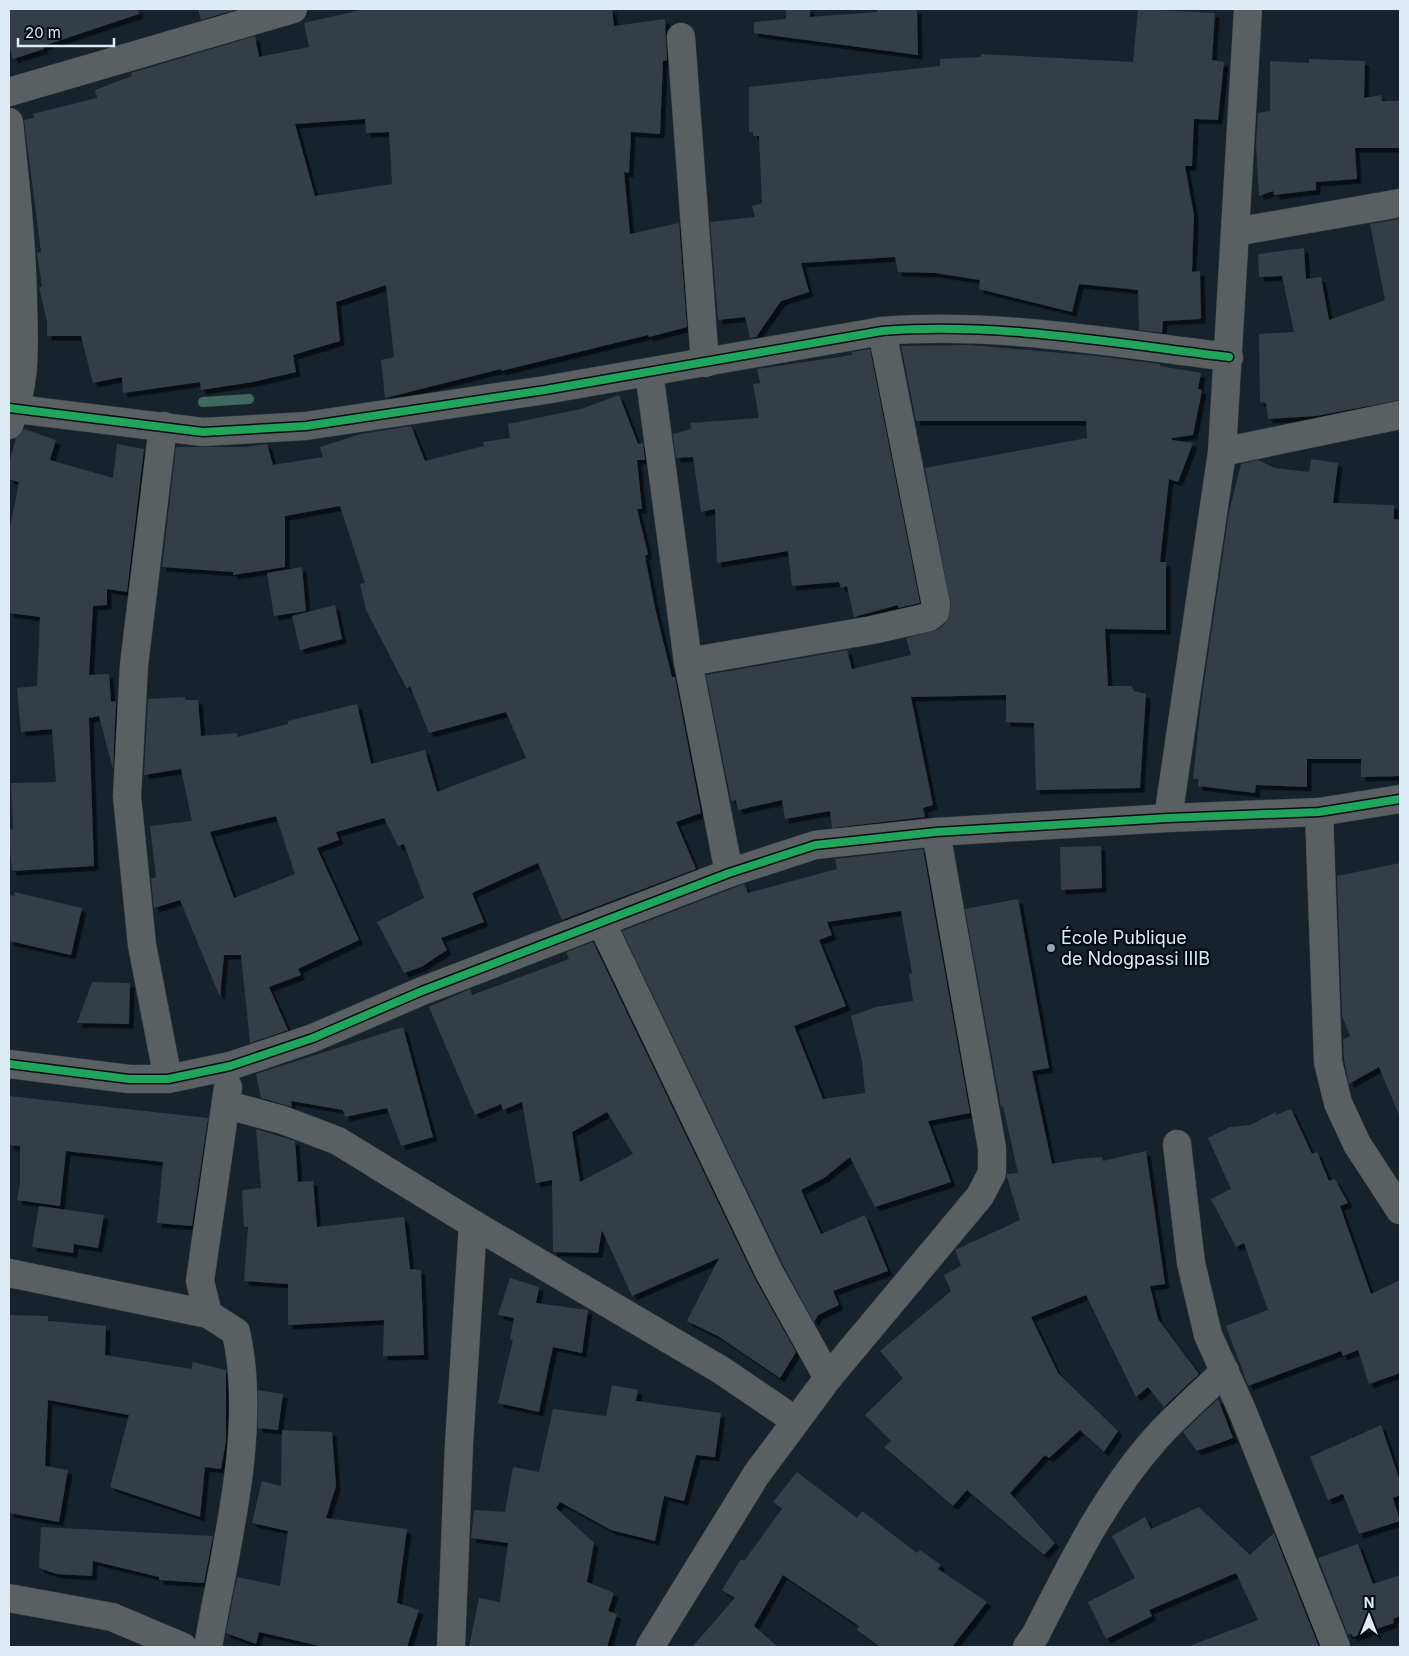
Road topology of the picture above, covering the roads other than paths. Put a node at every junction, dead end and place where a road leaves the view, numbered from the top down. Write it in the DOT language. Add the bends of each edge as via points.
graph roads {
  1 [pos="293,9"];
  2 [pos="1248,9"];
  3 [pos="681,37"];
  4 [pos="9,92"];
  5 [pos="9,122"];
  6 [pos="1400,203"];
  7 [pos="1235,232"];
  8 [pos="882,331"];
  9 [pos="1229,357"];
  10 [pos="705,363"];
  11 [pos="649,372"];
  12 [pos="11,414"];
  13 [pos="1400,414"];
  14 [pos="163,426"];
  15 [pos="1222,452"];
  16 [pos="688,662"];
  17 [pos="1400,799"];
  18 [pos="1318,812"];
  19 [pos="1168,818"];
  20 [pos="936,832"];
  21 [pos="729,873"];
  22 [pos="601,922"];
  23 [pos="9,1064"];
  24 [pos="230,1066"];
  25 [pos="168,1079"];
  26 [pos="227,1105"];
  27 [pos="1177,1144"];
  28 [pos="1400,1210"];
  29 [pos="473,1224"];
  30 [pos="9,1273"];
  31 [pos="208,1314"];
  32 [pos="1225,1371"];
  33 [pos="828,1378"];
  34 [pos="796,1422"];
  35 [pos="9,1598"];
  36 [pos="183,1647"];
  37 [pos="208,1647"];
  38 [pos="451,1647"];
  39 [pos="650,1647"];
  40 [pos="1028,1647"];
  41 [pos="1336,1647"];
  1 -- 4 [label="street"];
  2 -- 7 [label="street"];
  3 -- 10 [label="street"];
  5 -- 12 [label="street" via="22,237 25,364"];
  6 -- 7 [label="street"];
  7 -- 9 [label="street"];
  8 -- 9 [label="street" via="922,328 1029,332"];
  8 -- 10 [label="street"];
  8 -- 16 [label="street" via="935,612 872,630"];
  9 -- 15 [label="street"];
  10 -- 11 [label="street"];
  11 -- 14 [label="street" via="306,426 203,432"];
  11 -- 16 [label="street"];
  12 -- 14 [label="street"];
  13 -- 15 [label="street"];
  14 -- 25 [label="street" via="134,665 127,796 142,945"];
  15 -- 19 [label="street"];
  16 -- 21 [label="street"];
  17 -- 18 [label="street"];
  18 -- 19 [label="street"];
  18 -- 28 [label="street" via="1328,1062 1338,1104 1357,1144"];
  19 -- 20 [label="street"];
  20 -- 21 [label="street" via="815,845"];
  20 -- 33 [label="street" via="992,1148 992,1174 980,1196"];
  21 -- 22 [label="street"];
  22 -- 24 [label="street" via="422,991 313,1038"];
  22 -- 33 [label="street" via="769,1272"];
  23 -- 25 [label="street" via="129,1079"];
  24 -- 25 [label="street"];
  24 -- 26 [label="street"];
  26 -- 29 [label="street" via="283,1120 338,1141"];
  26 -- 31 [label="street" via="200,1281"];
  27 -- 32 [label="street" via="1191,1263 1208,1335"];
  29 -- 34 [label="street" via="720,1370"];
  29 -- 38 [label="street" via="459,1444"];
  30 -- 31 [label="street"];
  31 -- 37 [label="street" via="236,1332 243,1362 241,1458"];
  32 -- 40 [label="street" via="1156,1438 1109,1501 1081,1543"];
  32 -- 41 [label="street"];
  33 -- 34 [label="street"];
  34 -- 39 [label="street" via="756,1476"];
  35 -- 36 [label="street" via="112,1617"];
}
